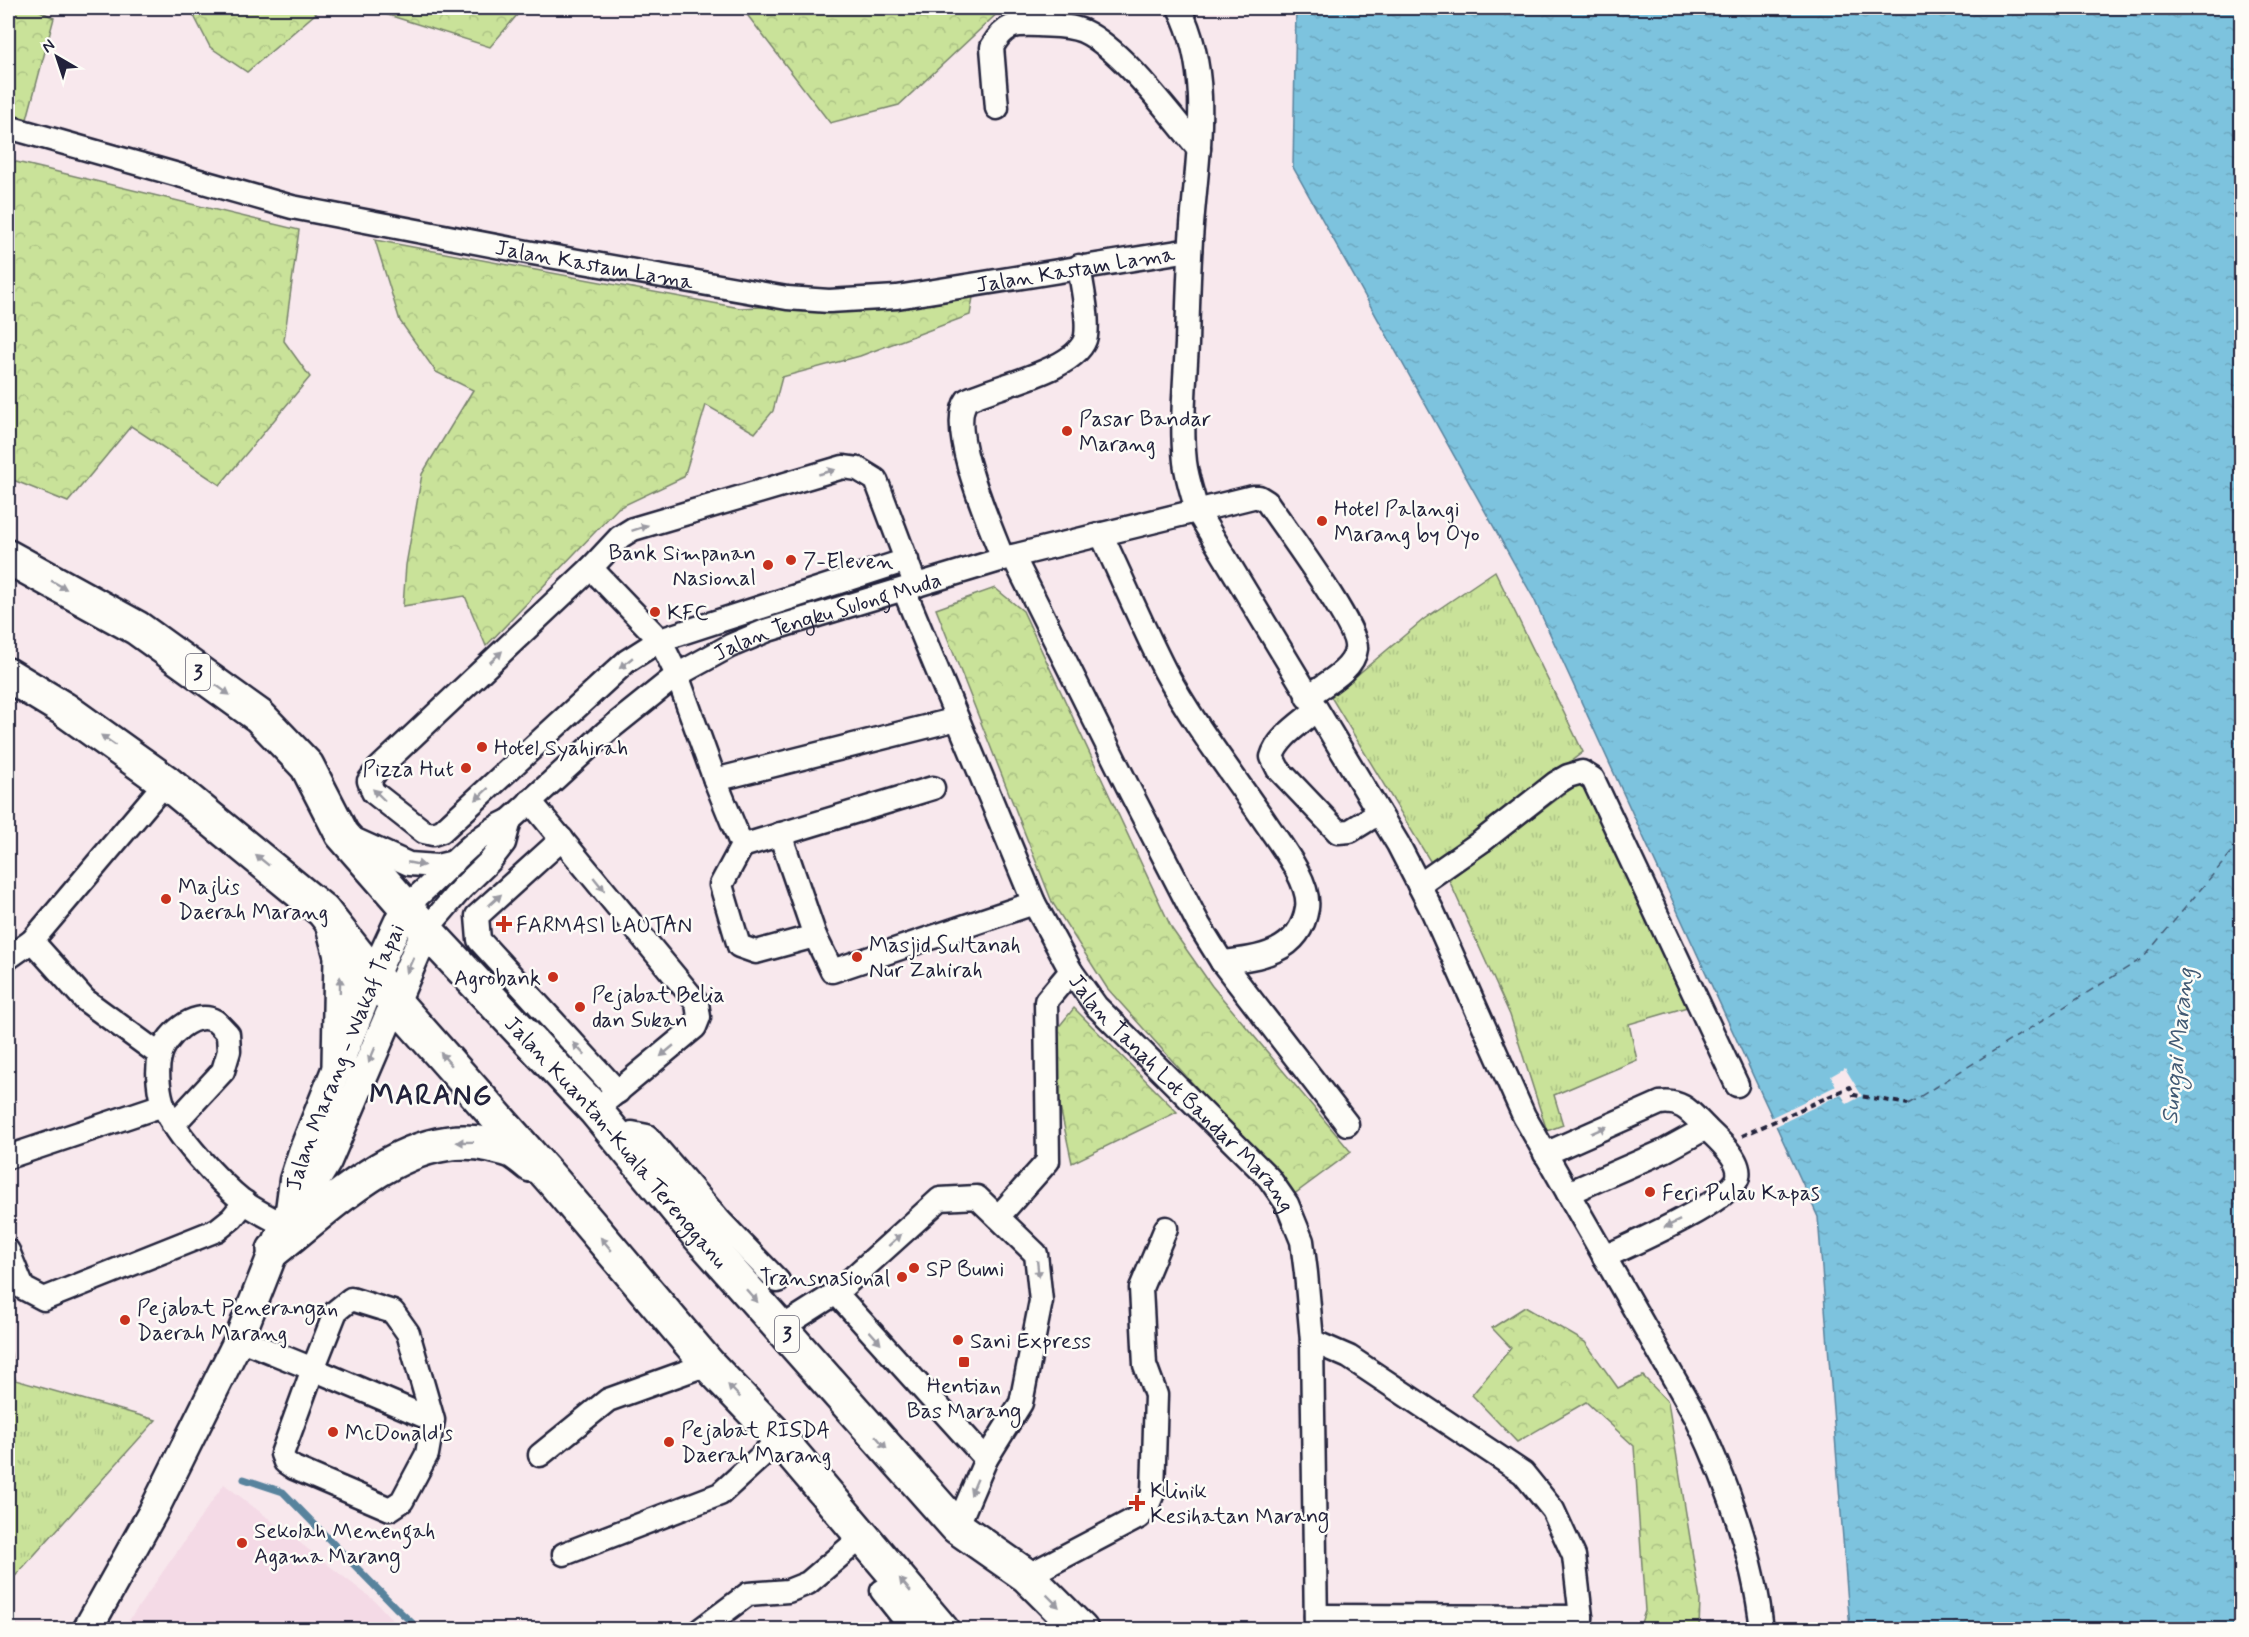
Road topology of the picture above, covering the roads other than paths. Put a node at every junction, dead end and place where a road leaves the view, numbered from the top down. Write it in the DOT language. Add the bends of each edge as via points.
graph roads {
  1 [pos="1179,8"];
  2 [pos="997,108"];
  3 [pos="8,127"];
  4 [pos="1199,149"];
  5 [pos="1190,250"];
  6 [pos="1079,266"];
  7 [pos="1197,511"];
  8 [pos="1101,534"];
  9 [pos="8,557"];
  10 [pos="1008,557"];
  11 [pos="907,560"];
  12 [pos="591,568"];
  13 [pos="910,588"];
  14 [pos="660,640"];
  15 [pos="8,675"];
  16 [pos="677,675"];
  17 [pos="1312,703"];
  18 [pos="957,718"];
  19 [pos="715,780"];
  20 [pos="166,782"];
  21 [pos="933,788"];
  22 [pos="530,801"];
  23 [pos="1379,813"];
  24 [pos="510,820"];
  25 [pos="342,834"];
  26 [pos="780,834"];
  27 [pos="562,839"];
  28 [pos="742,846"];
  29 [pos="454,862"];
  30 [pos="1419,885"];
  31 [pos="1034,903"];
  32 [pos="323,911"];
  33 [pos="416,918"];
  34 [pos="815,936"];
  35 [pos="32,941"];
  36 [pos="8,958"];
  37 [pos="1222,962"];
  38 [pos="1071,971"];
  39 [pos="374,975"];
  40 [pos="394,1001"];
  41 [pos="160,1055"];
  42 [pos="339,1064"];
  43 [pos="1737,1085"];
  44 [pos="607,1101"];
  45 [pos="168,1115"];
  46 [pos="1347,1124"];
  47 [pos="1706,1128"];
  48 [pos="1545,1154"];
  49 [pos="8,1157"];
  50 [pos="554,1182"];
  51 [pos="1568,1193"];
  52 [pos="244,1202"];
  53 [pos="998,1217"];
  54 [pos="1167,1228"];
  55 [pos="283,1229"];
  56 [pos="710,1229"];
  57 [pos="8,1251"];
  58 [pos="1604,1257"];
  59 [pos="777,1281"];
  60 [pos="836,1293"];
  61 [pos="781,1328"];
  62 [pos="239,1339"];
  63 [pos="1312,1341"];
  64 [pos="708,1364"];
  65 [pos="313,1369"];
  66 [pos="433,1420"];
  67 [pos="780,1439"];
  68 [pos="540,1455"];
  69 [pos="986,1459"];
  70 [pos="957,1527"];
  71 [pos="863,1536"];
  72 [pos="564,1554"];
  73 [pos="1027,1576"];
  74 [pos="882,1591"];
  75 [pos="1316,1623"];
  76 [pos="1580,1623"];
  77 [pos="87,1629"];
  78 [pos="700,1629"];
  79 [pos="913,1629"];
  80 [pos="942,1629"];
  81 [pos="1081,1629"];
  82 [pos="1762,1629"];
  1 -- 4 [label="street" via="1197,63"];
  2 -- 4 [label="street" via="992,47 997,38 1019,24 1062,26 1081,31 1114,52"];
  3 -- 6 [label="street, Jalan Kastam Lama" via="292,207 787,298 829,301 897,297"];
  4 -- 5 [label="street"];
  5 -- 6 [label="street, Jalan Kastam Lama"];
  5 -- 7 [label="street" via="1185,463"];
  6 -- 10 [label="street" via="1087,327 1086,339 1079,348 1043,373 967,400 963,409 967,460"];
  7 -- 8 [label="street, Jalan Tengku Sulong Muda"];
  7 -- 17 [label="street"];
  7 -- 17 [label="street, Jalan Tengku Sulong Muda" via="1253,497 1267,502 1335,602 1357,648 1347,666"];
  8 -- 10 [label="street, Jalan Tengku Sulong Muda"];
  8 -- 37 [label="street" via="1166,672 1203,734 1273,833 1306,893 1307,908 1295,936 1269,954"];
  9 -- 25 [label="highway, Jalan Kuantan-Kuala Terengganu / 3, one-way" via="137,628 259,716 307,766"];
  10 -- 13 [label="street, Jalan Tengku Sulong Muda"];
  10 -- 37 [label="street" via="1199,926"];
  12 -- 11 [label="street, Jalan Tanah Lot Bandar Marang, one-way" via="633,529 843,467 858,469 876,480"];
  11 -- 13 [label="street, Jalan Tanah Lot Bandar Marang"];
  11 -- 14 [label="street"];
  12 -- 14 [label="street"];
  14 -- 12 [label="street, Jalan Tanah Lot Bandar Marang, one-way" via="627,661 442,831 424,832 373,792 369,781 377,770"];
  13 -- 16 [label="street, Jalan Tengku Sulong Muda" via="768,630"];
  13 -- 18 [label="street, Jalan Tanah Lot Bandar Marang"];
  14 -- 16 [label="street"];
  20 -- 15 [label="highway, one-way" via="64,709"];
  16 -- 19 [label="street"];
  16 -- 22 [label="street, Jalan Tengku Sulong Muda"];
  17 -- 23 [label="street"];
  17 -- 23 [label="street" via="1273,752 1278,769 1338,832 1350,831"];
  18 -- 19 [label="street"];
  18 -- 31 [label="street, Jalan Tanah Lot Bandar Marang"];
  19 -- 28 [label="street"];
  32 -- 20 [label="highway, one-way"];
  20 -- 35 [label="street"];
  21 -- 26 [label="street"];
  22 -- 24 [label="street, Jalan Tengku Sulong Muda"];
  22 -- 27 [label="street"];
  23 -- 30 [label="street"];
  24 -- 29 [label="street, Jalan Tengku Sulong Muda" via="492,828"];
  24 -- 33 [label="street, Jalan Tengku Sulong Muda" via="504,843 490,861 461,890"];
  25 -- 29 [label="street, one-way" via="410,864 437,866"];
  25 -- 33 [label="highway, Jalan Kuantan-Kuala Terengganu / 3"];
  26 -- 28 [label="street"];
  26 -- 34 [label="street"];
  44 -- 27 [label="street, one-way" via="479,940 477,916"];
  27 -- 44 [label="street, one-way" via="697,1003 699,1017 694,1028"];
  28 -- 34 [label="street" via="721,885 739,946 756,952"];
  29 -- 33 [label="street, Jalan Tengku Sulong Muda" via="424,892"];
  30 -- 43 [label="street" via="1556,783 1582,772 1593,779"];
  30 -- 48 [label="street"];
  31 -- 34 [label="street" via="832,971"];
  31 -- 38 [label="street, Jalan Tanah Lot Bandar Marang"];
  32 -- 39 [label="highway"];
  42 -- 32 [label="highway, one-way" via="340,956 335,930"];
  33 -- 39 [label="main road, Jalan Marang - Wakaf Tapai"];
  33 -- 40 [label="main road, Jalan Marang - Wakaf Tapai, one-way"];
  33 -- 44 [label="highway, Jalan Kuantan-Kuala Terengganu / 3"];
  35 -- 36 [label="street"];
  35 -- 41 [label="street" via="84,1000"];
  37 -- 46 [label="street"];
  38 -- 53 [label="street" via="1046,1001 1048,1161"];
  38 -- 63 [label="street, Jalan Tanah Lot Bandar Marang" via="1096,1006 1269,1178 1287,1204 1302,1241"];
  39 -- 40 [label="highway"];
  39 -- 42 [label="main road, Jalan Marang - Wakaf Tapai"];
  50 -- 40 [label="highway, one-way"];
  40 -- 55 [label="main road, Jalan Marang - Wakaf Tapai, one-way" via="327,1161"];
  41 -- 45 [label="street" via="158,1072"];
  41 -- 45 [label="street" via="172,1034 193,1019 213,1020 228,1034 229,1051 223,1071"];
  42 -- 55 [label="main road, Jalan Marang - Wakaf Tapai" via="303,1152"];
  44 -- 56 [label="highway, Jalan Kuantan-Kuala Terengganu / 3" via="620,1139"];
  45 -- 49 [label="street"];
  45 -- 52 [label="street" via="193,1152"];
  48 -- 47 [label="street, one-way" via="1660,1103 1681,1105"];
  47 -- 51 [label="street" via="1671,1148"];
  47 -- 58 [label="street, one-way" via="1734,1159 1738,1167 1734,1184 1698,1211"];
  48 -- 51 [label="street"];
  50 -- 55 [label="highway, one-way" via="505,1148 449,1142 408,1154"];
  64 -- 50 [label="highway, one-way"];
  51 -- 58 [label="street"];
  52 -- 55 [label="street"];
  52 -- 57 [label="street" via="217,1230 44,1299 23,1288"];
  60 -- 53 [label="street, one-way" via="940,1199 977,1197"];
  53 -- 69 [label="street, one-way" via="1036,1254 1041,1301 1021,1403"];
  54 -- 73 [label="street" via="1141,1288 1144,1365 1156,1395 1153,1492 1147,1507 1139,1517"];
  55 -- 62 [label="main road, Jalan Marang - Wakaf Tapai"];
  56 -- 59 [label="street"];
  56 -- 61 [label="highway, Jalan Kuantan-Kuala Terengganu / 3, one-way"];
  58 -- 82 [label="street" via="1711,1449 1752,1569"];
  60 -- 61 [label="street"];
  60 -- 69 [label="street, one-way"];
  61 -- 70 [label="highway, Jalan Kuantan-Kuala Terengganu / 3, one-way"];
  62 -- 65 [label="street"];
  62 -- 77 [label="main road, Jalan Marang - Wakaf Tapai" via="154,1510"];
  63 -- 75 [label="street, Jalan Tanah Lot Bandar Marang"];
  63 -- 76 [label="street" via="1349,1357 1523,1473 1553,1510 1574,1556"];
  67 -- 64 [label="highway, one-way"];
  64 -- 68 [label="street" via="608,1400"];
  65 -- 66 [label="street"];
  65 -- 66 [label="street" via="336,1311 343,1304 351,1299 393,1312 408,1333"];
  65 -- 66 [label="street" via="282,1454 285,1462 390,1509 402,1501 427,1454"];
  67 -- 71 [label="highway"];
  67 -- 72 [label="street" via="720,1494"];
  69 -- 70 [label="street, one-way"];
  70 -- 73 [label="highway, Jalan Kuantan-Kuala Terengganu / 3"];
  71 -- 78 [label="street" via="808,1583 788,1592 748,1594"];
  80 -- 71 [label="highway, one-way"];
  73 -- 81 [label="highway, Jalan Kuantan-Kuala Terengganu / 3, one-way"];
  74 -- 79 [label="street"];
  75 -- 76 [label="street"];
}
